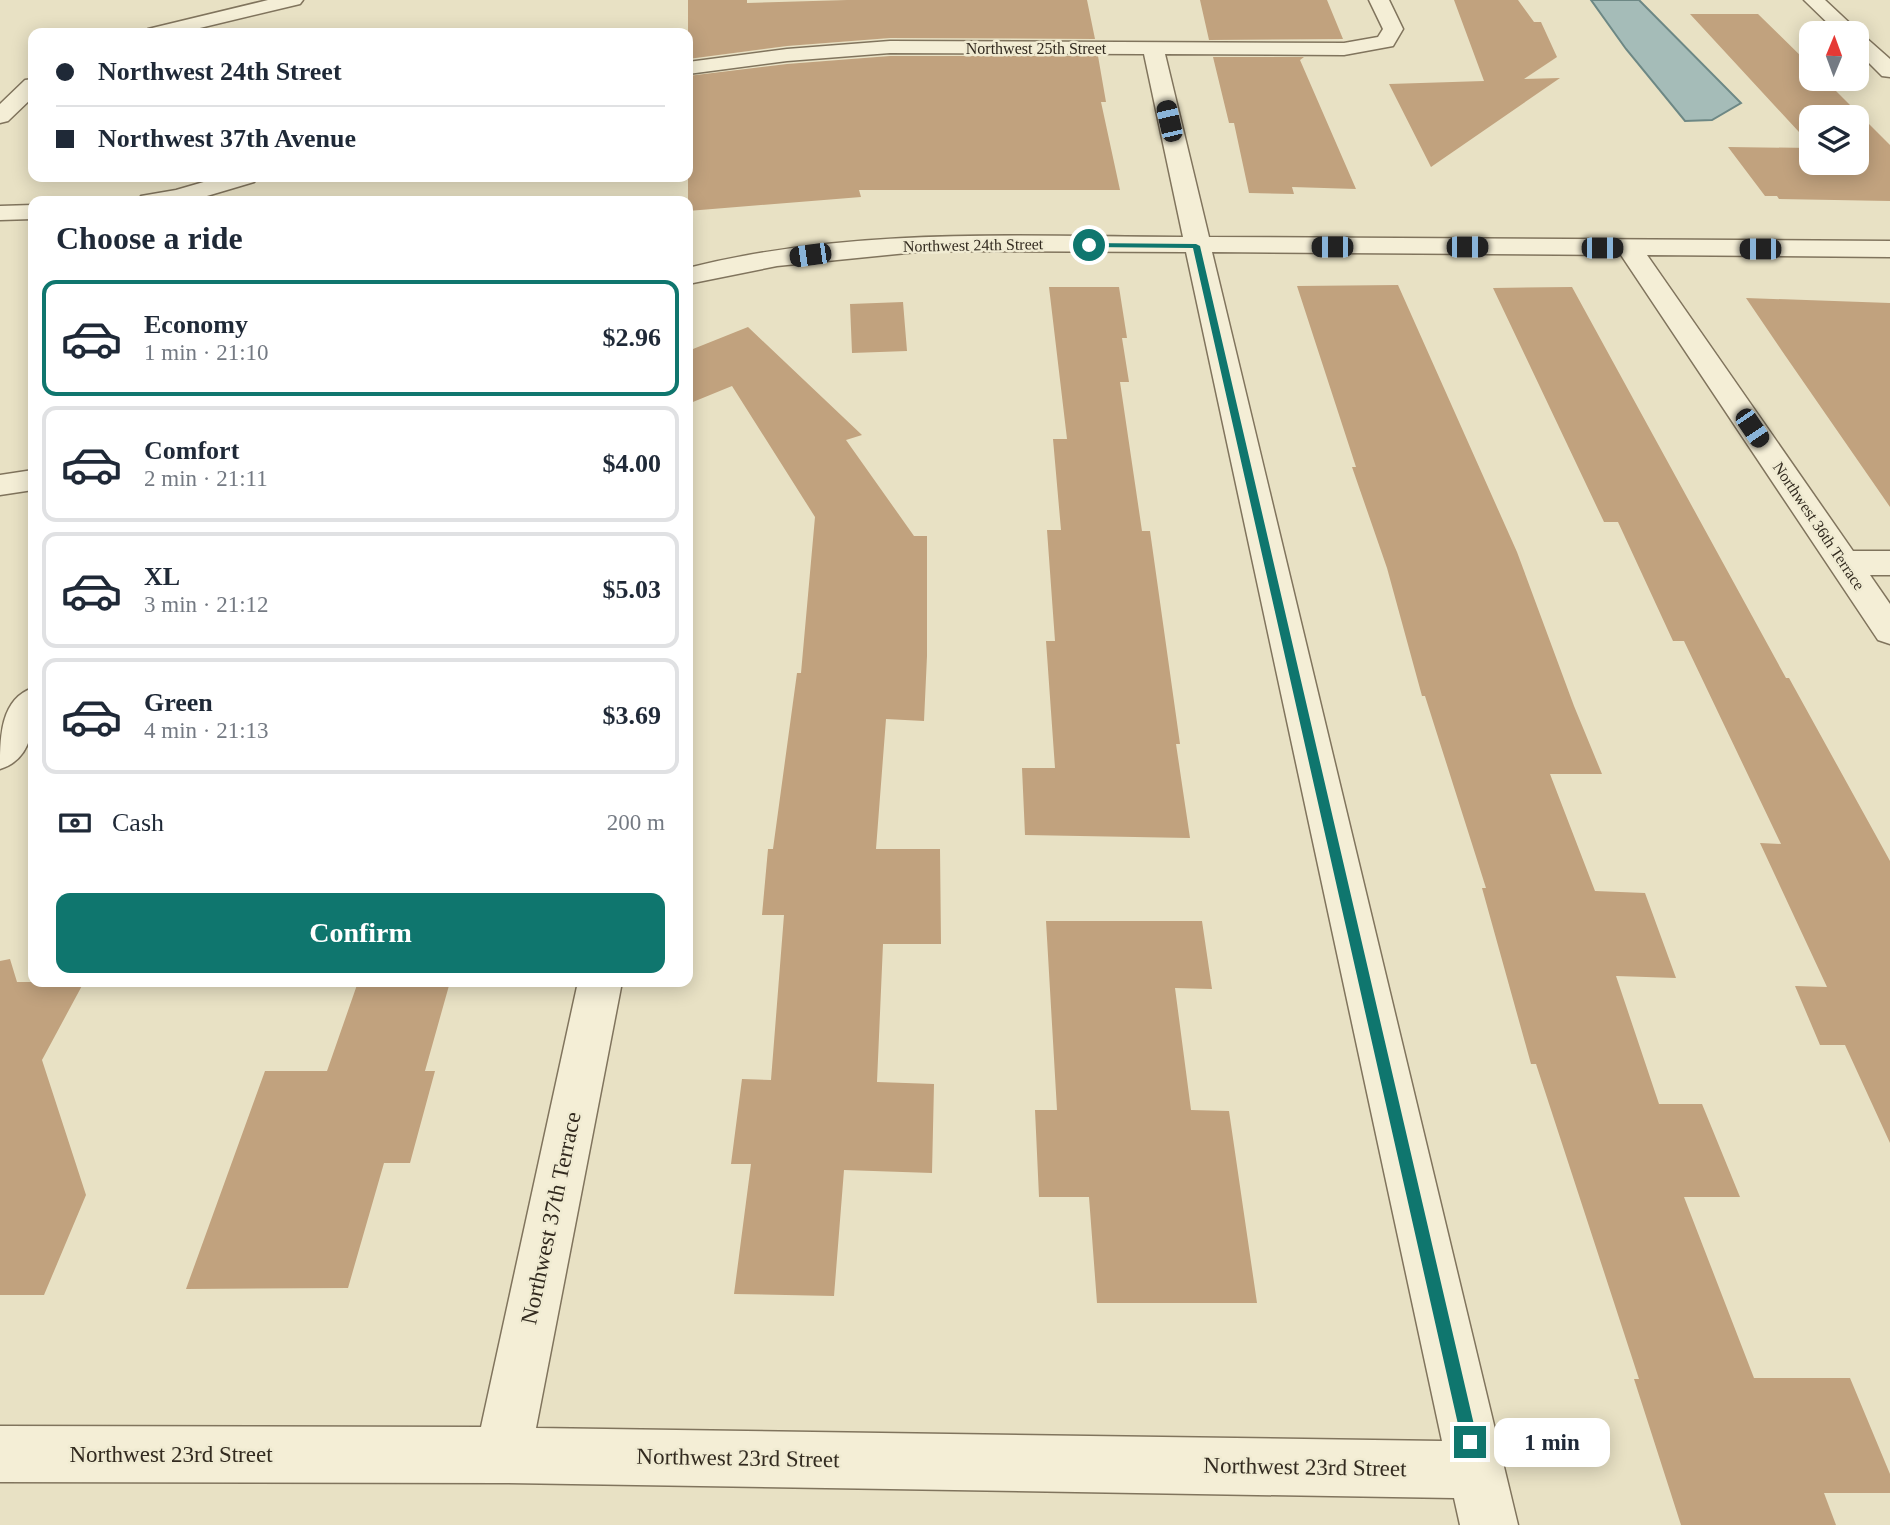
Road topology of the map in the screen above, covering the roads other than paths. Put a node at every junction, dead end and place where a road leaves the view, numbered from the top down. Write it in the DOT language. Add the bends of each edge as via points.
graph roads {
  1 [pos="293,0"];
  2 [pos="1379,0"];
  3 [pos="1814,0"];
  4 [pos="1836,21"];
  5 [pos="176,28"];
  6 [pos="1872,48"];
  7 [pos="1153,49"];
  8 [pos="693,67"];
  9 [pos="1890,71"];
  10 [pos="28,89"];
  11 [pos="0,116"];
  12 [pos="229,182"];
  13 [pos="181,196"];
  14 [pos="28,212"];
  15 [pos="0,213"];
  16 [pos="1196,246"];
  17 [pos="1629,248"];
  18 [pos="1890,250"];
  19 [pos="693,275"];
  20 [pos="28,481"];
  21 [pos="0,485"];
  22 [pos="1844,563"];
  23 [pos="1890,563"];
  24 [pos="1890,631"];
  25 [pos="28,710"];
  26 [pos="0,754"];
  27 [pos="599,987"];
  28 [pos="0,1454"];
  29 [pos="503,1455"];
  30 [pos="1476,1470"];
  31 [pos="1489,1525"];
  1 -- 5 [label="street"];
  2 -- 7 [label="street, Northwest 25th Street" via="1394,29 1386,42 1344,49"];
  3 -- 4 [label="street"];
  6 -- 9 [label="street"];
  7 -- 8 [label="street, Northwest 25th Street" via="890,47"];
  7 -- 16 [label="street"];
  10 -- 11 [label="street"];
  12 -- 13 [label="street"];
  14 -- 15 [label="street"];
  16 -- 17 [label="street, Northwest 24th Street"];
  16 -- 19 [label="street, Northwest 24th Street" via="927,243 820,253"];
  16 -- 30 [label="street"];
  17 -- 18 [label="street, Northwest 24th Street"];
  17 -- 22 [label="street, Northwest 36th Terrace"];
  20 -- 21 [label="street"];
  22 -- 23 [label="street"];
  22 -- 24 [label="street, Northwest 36th Terrace"];
  25 -- 26 [label="street"];
  27 -- 29 [label="street, Northwest 37th Terrace"];
  28 -- 29 [label="street, Northwest 23rd Street"];
  29 -- 30 [label="street, Northwest 23rd Street"];
  30 -- 31 [label="street"];
}
